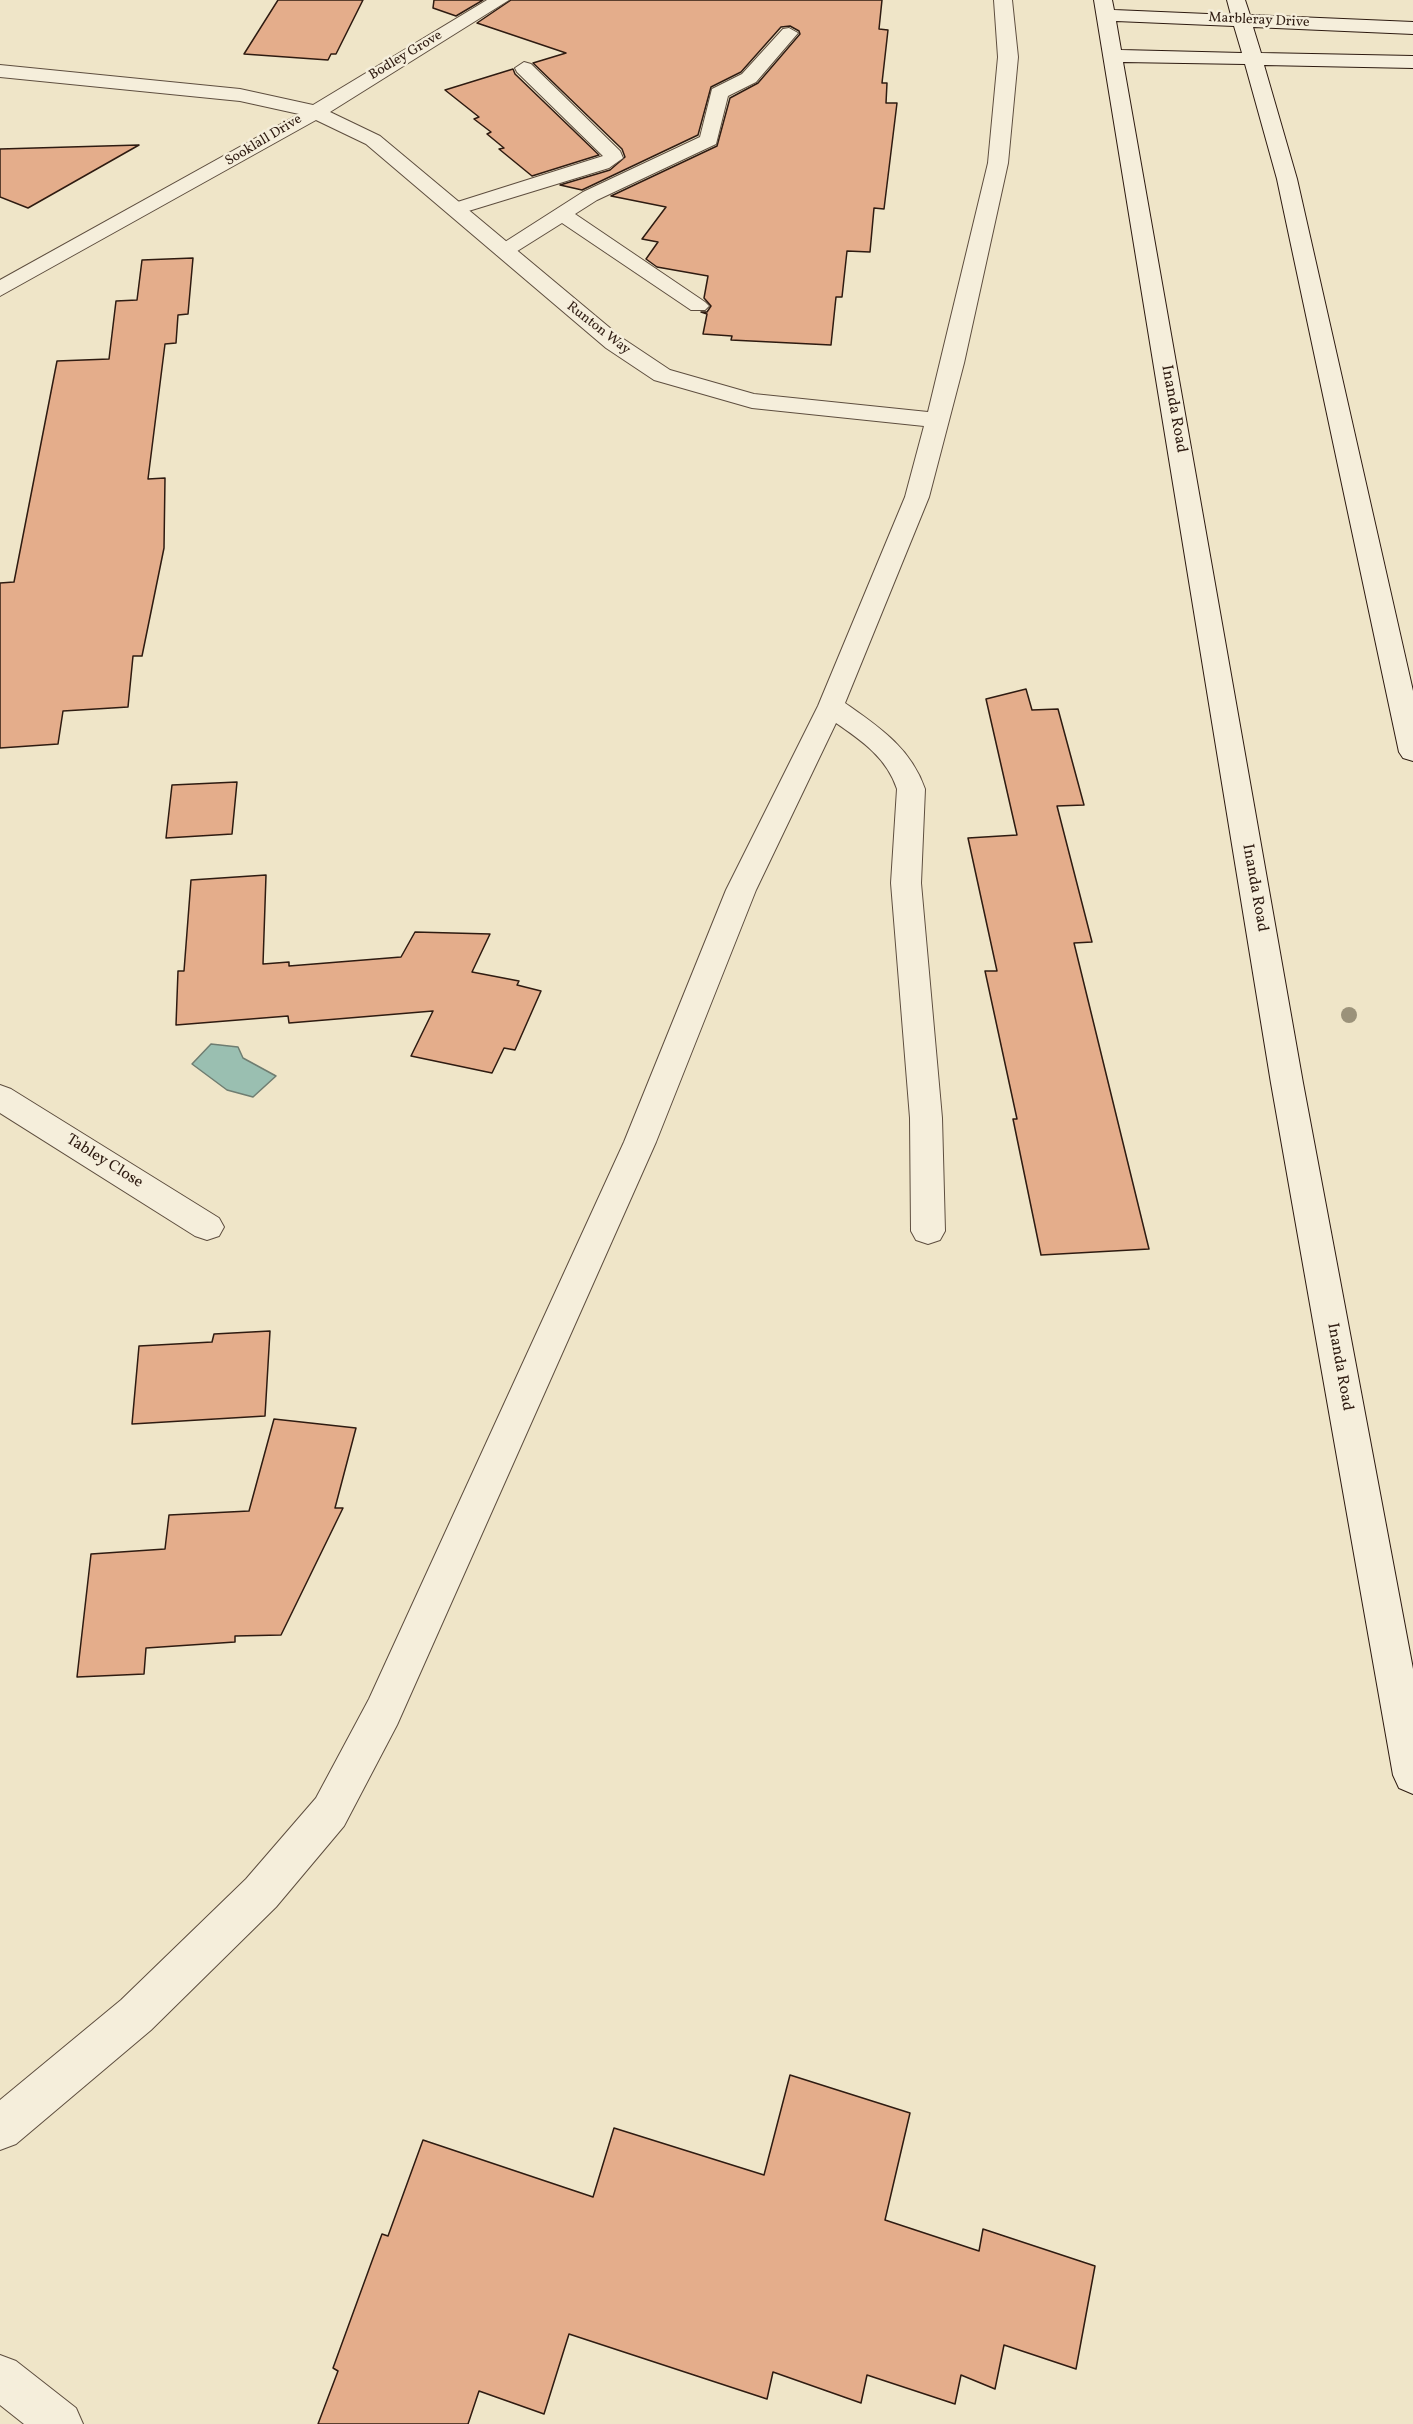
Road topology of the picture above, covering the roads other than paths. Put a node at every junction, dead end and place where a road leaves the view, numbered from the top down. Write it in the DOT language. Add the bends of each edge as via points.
graph roads {
  1 [pos="500,0"];
  2 [pos="1003,0"];
  3 [pos="1104,8"];
  4 [pos="1238,10"];
  5 [pos="1413,28"];
  6 [pos="789,33"];
  7 [pos="1113,56"];
  8 [pos="1253,60"];
  9 [pos="1413,62"];
  10 [pos="524,68"];
  11 [pos="0,71"];
  12 [pos="313,111"];
  13 [pos="454,209"];
  14 [pos="562,214"];
  15 [pos="504,251"];
  16 [pos="0,289"];
  17 [pos="698,306"];
  18 [pos="939,420"];
  19 [pos="831,706"];
  20 [pos="1413,752"];
  21 [pos="0,1097"];
  22 [pos="207,1227"];
  23 [pos="928,1231"];
  24 [pos="1413,1775"];
  25 [pos="0,2128"];
  26 [pos="0,2377"];
  27 [pos="60,2424"];
  1 -- 12 [label="street, Bodley Grove"];
  2 -- 18 [label="street" via="1008,57 998,164"];
  3 -- 4 [label="street, Marbleray Drive"];
  3 -- 7 [label="street, Inanda Road"];
  4 -- 5 [label="street, Marbleray Drive"];
  4 -- 8 [label="street"];
  6 -- 14 [label="lane" via="749,78 719,93 709,140 590,196"];
  7 -- 8 [label="street"];
  7 -- 24 [label="street, Inanda Road" via="1285,1071"];
  8 -- 9 [label="street"];
  8 -- 20 [label="street" via="1287,179"];
  10 -- 13 [label="lane" via="613,158"];
  11 -- 12 [label="street, Sooklall Drive" via="240,95"];
  12 -- 13 [label="street, Runton Way" via="373,140"];
  12 -- 16 [label="street, Sooklall Drive" via="247,153"];
  13 -- 15 [label="street, Runton Way"];
  14 -- 15 [label="lane"];
  14 -- 17 [label="lane"];
  15 -- 18 [label="street, Runton Way" via="614,343 662,375 752,401"];
  18 -- 19 [label="street" via="917,498"];
  19 -- 23 [label="street" via="884,747 908,777 911,789 906,883 926,1118"];
  19 -- 25 [label="street" via="741,890 640,1142 495,1466 383,1712 330,1812 261,1893 136,2015"];
  21 -- 22 [label="street, Tabley Close"];
  26 -- 27 [label="lane"];
}
